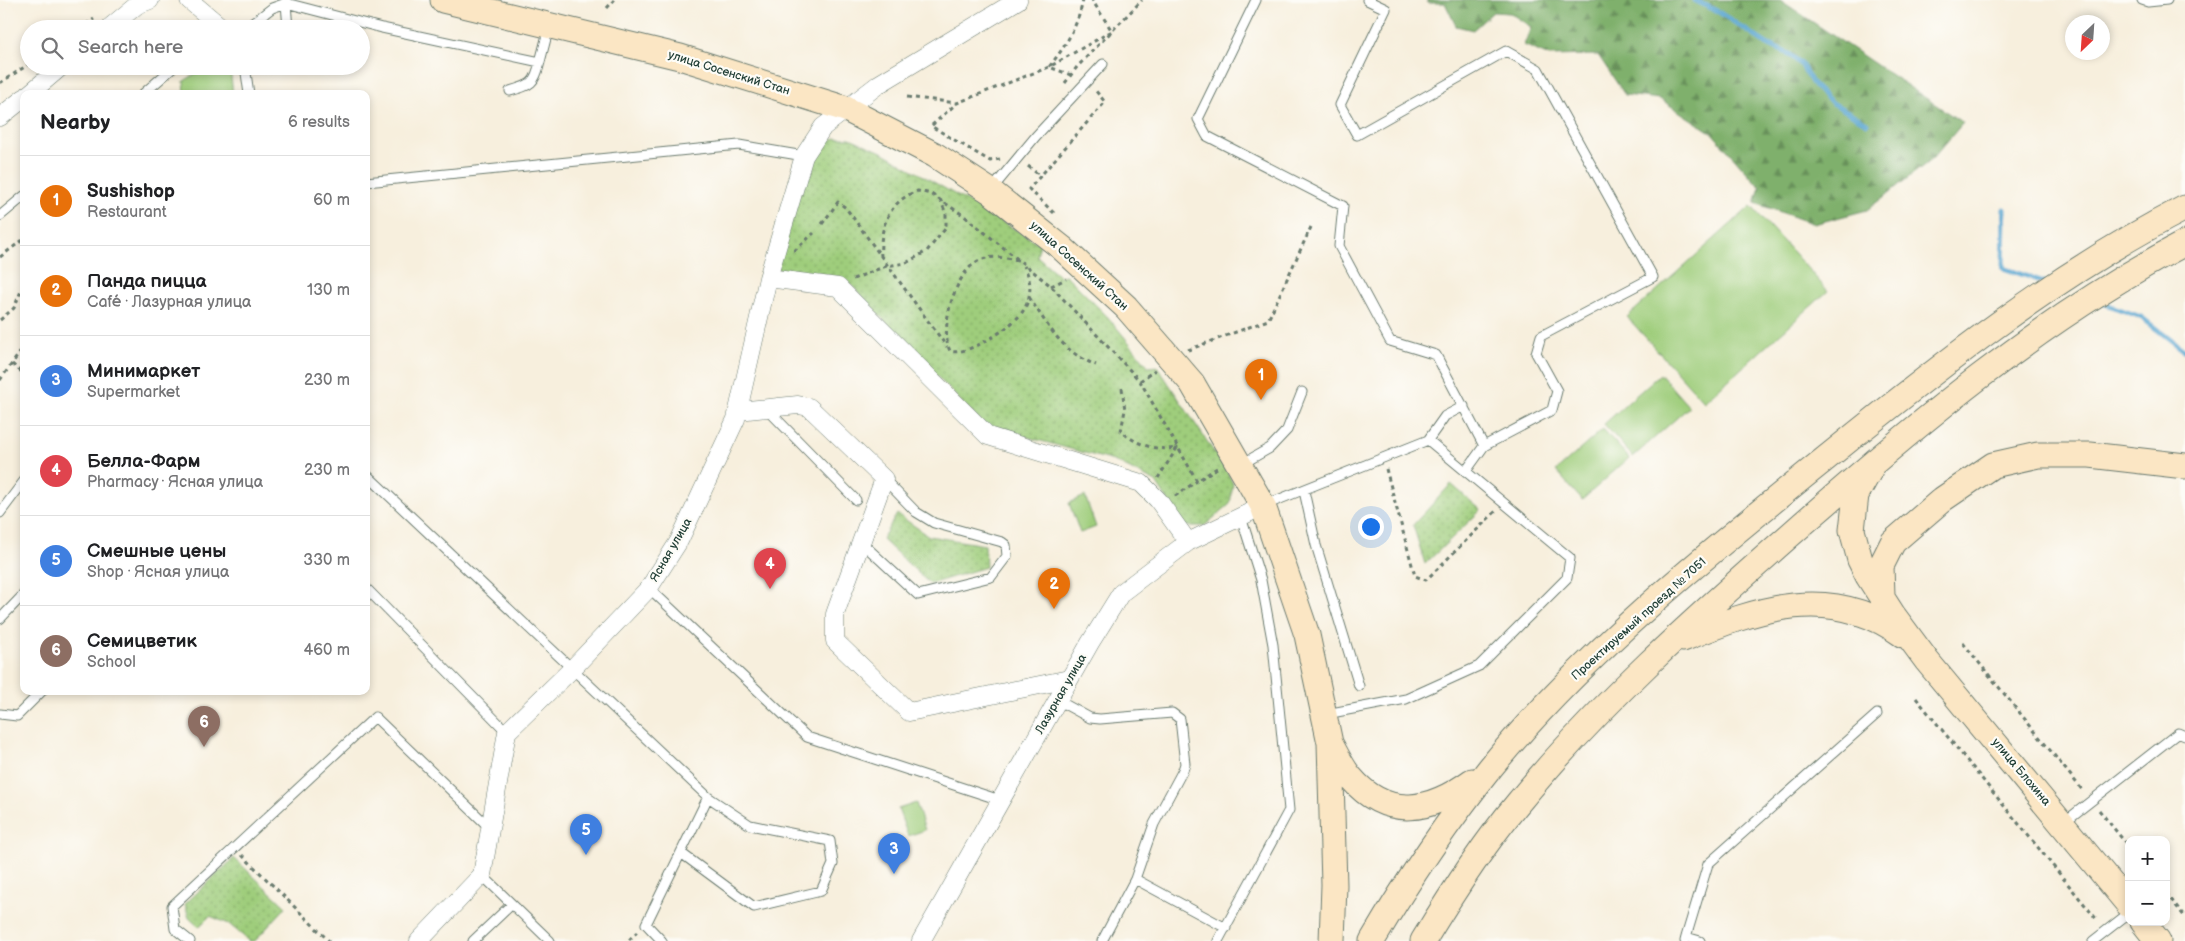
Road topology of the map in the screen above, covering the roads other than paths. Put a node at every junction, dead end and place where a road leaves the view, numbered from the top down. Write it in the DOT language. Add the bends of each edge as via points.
graph roads {
  1 [pos="150,0"];
  2 [pos="190,0"];
  3 [pos="1018,0"];
  4 [pos="1256,0"];
  5 [pos="1367,0"];
  6 [pos="2142,0"];
  7 [pos="2167,0"];
  8 [pos="286,1"];
  9 [pos="452,1"];
  10 [pos="119,20"];
  11 [pos="212,20"];
  12 [pos="257,20"];
  13 [pos="287,20"];
  14 [pos="354,20"];
  15 [pos="370,25"];
  16 [pos="550,25"];
  17 [pos="540,62"];
  18 [pos="1103,64"];
  19 [pos="51,75"];
  20 [pos="165,75"];
  21 [pos="246,75"];
  22 [pos="34,90"];
  23 [pos="148,90"];
  24 [pos="248,90"];
  25 [pos="510,91"];
  26 [pos="20,101"];
  27 [pos="846,109"];
  28 [pos="0,117"];
  29 [pos="804,156"];
  30 [pos="370,182"];
  31 [pos="990,191"];
  32 [pos="20,199"];
  33 [pos="2185,208"];
  34 [pos="0,216"];
  35 [pos="2185,243"];
  36 [pos="768,278"];
  37 [pos="1302,392"];
  38 [pos="1464,406"];
  39 [pos="766,408"];
  40 [pos="738,411"];
  41 [pos="1428,440"];
  42 [pos="1484,446"];
  43 [pos="1880,455"];
  44 [pos="1229,466"];
  45 [pos="2185,466"];
  46 [pos="1466,471"];
  47 [pos="370,478"];
  48 [pos="884,479"];
  49 [pos="20,486"];
  50 [pos="1304,491"];
  51 [pos="856,500"];
  52 [pos="1252,512"];
  53 [pos="0,513"];
  54 [pos="861,542"];
  55 [pos="1188,542"];
  56 [pos="649,588"];
  57 [pos="370,592"];
  58 [pos="1882,596"];
  59 [pos="20,598"];
  60 [pos="0,619"];
  61 [pos="1911,641"];
  62 [pos="1668,645"];
  63 [pos="573,668"];
  64 [pos="1069,679"];
  65 [pos="1359,686"];
  66 [pos="38,695"];
  67 [pos="1057,700"];
  68 [pos="0,714"];
  69 [pos="1326,714"];
  70 [pos="1877,714"];
  71 [pos="507,732"];
  72 [pos="2185,736"];
  73 [pos="1330,743"];
  74 [pos="1493,766"];
  75 [pos="708,797"];
  76 [pos="1000,800"];
  77 [pos="2063,823"];
  78 [pos="491,829"];
  79 [pos="681,853"];
  80 [pos="482,875"];
  81 [pos="1134,879"];
  82 [pos="2125,900"];
  83 [pos="512,904"];
  84 [pos="2125,916"];
  85 [pos="2146,926"];
  86 [pos="1226,928"];
  87 [pos="1685,939"];
  88 [pos="190,941"];
  89 [pos="419,941"];
  90 [pos="474,941"];
  91 [pos="550,941"];
  92 [pos="662,941"];
  93 [pos="921,941"];
  94 [pos="1102,941"];
  95 [pos="1218,941"];
  96 [pos="1332,941"];
  97 [pos="1372,941"];
  98 [pos="1423,941"];
  99 [pos="1700,941"];
  100 [pos="2093,941"];
  101 [pos="2158,941"];
  1 -- 10 [label="street" via="137,5"];
  2 -- 11 [label="street"];
  3 -- 27 [label="street, Ясная улица" via="898,71"];
  4 -- 38 [label="lane" via="1198,119 1207,136 1343,206 1339,246 1390,341 1436,354"];
  5 -- 42 [label="lane" via="1386,9 1340,105 1357,135 1506,51 1538,69 1653,277 1541,336 1536,352 1557,391 1552,410"];
  6 -- 7 [label="lane"];
  8 -- 12 [label="lane"];
  8 -- 13 [label="lane"];
  8 -- 14 [label="lane"];
  9 -- 16 [label="street, улица Сосенский Стан"];
  15 -- 17 [label="lane"];
  16 -- 17 [label="lane"];
  16 -- 27 [label="street, улица Сосенский Стан" via="680,57"];
  17 -- 25 [label="lane" via="537,76 530,86"];
  18 -- 31 [label="lane"];
  19 -- 22 [label="street"];
  20 -- 23 [label="lane"];
  21 -- 24 [label="lane"];
  26 -- 28 [label="street"];
  27 -- 29 [label="street, Ясная улица" via="823,127"];
  27 -- 31 [label="street, улица Сосенский Стан" via="935,155"];
  29 -- 30 [label="lane" via="739,145"];
  29 -- 36 [label="street, Ясная улица"];
  31 -- 44 [label="street, улица Сосенский Стан" via="1062,248 1126,307 1165,367 1192,383"];
  32 -- 34 [label="lane"];
  33 -- 74 [label="street, Проектируемый проезд № 7051" via="2091,261 2027,304 1882,413 1664,592 1580,672"];
  35 -- 43 [label="street" via="2080,304"];
  36 -- 40 [label="street, Ясная улица"];
  36 -- 55 [label="street" via="838,287 988,436 1141,483 1158,500"];
  37 -- 44 [label="lane" via="1287,430 1270,448"];
  38 -- 41 [label="lane" via="1445,416"];
  38 -- 42 [label="lane"];
  39 -- 40 [label="street"];
  39 -- 48 [label="street" via="809,407"];
  39 -- 51 [label="lane"];
  40 -- 56 [label="street, Ясная улица" via="679,541"];
  41 -- 46 [label="lane"];
  41 -- 50 [label="lane"];
  42 -- 46 [label="lane"];
  43 -- 58 [label="street" via="1856,495 1852,530 1860,560"];
  43 -- 62 [label="street"];
  44 -- 52 [label="street, улица Сосенский Стан"];
  45 -- 58 [label="street" via="2090,455 2038,455 1994,465 1943,499 1893,542 1881,566"];
  46 -- 69 [label="lane" via="1570,558 1567,578 1478,666 1406,699"];
  47 -- 63 [label="lane"];
  48 -- 54 [label="street"];
  48 -- 54 [label="lane" via="925,518 1002,542 1006,545 1007,556 991,577 918,595"];
  49 -- 53 [label="lane"];
  50 -- 52 [label="lane"];
  50 -- 65 [label="lane" via="1316,545"];
  52 -- 55 [label="street, Лазурная улица"];
  52 -- 69 [label="street, улица Сосенский Стан" via="1307,635"];
  52 -- 86 [label="lane" via="1273,645 1289,810"];
  54 -- 64 [label="street" via="835,614 835,642 909,712"];
  55 -- 64 [label="street, Лазурная улица" via="1121,593"];
  56 -- 63 [label="street, Ясная улица"];
  56 -- 76 [label="lane" via="807,737"];
  57 -- 71 [label="lane"];
  58 -- 61 [label="street"];
  59 -- 60 [label="lane"];
  61 -- 62 [label="street" via="1874,618 1845,607 1813,604 1764,610"];
  61 -- 77 [label="street, улица Блохина"];
  62 -- 98 [label="street" via="1586,727 1518,803 1468,870"];
  63 -- 71 [label="street, Ясная улица"];
  63 -- 75 [label="lane"];
  64 -- 67 [label="street, Лазурная улица"];
  66 -- 68 [label="lane" via="17,716"];
  67 -- 76 [label="street, Лазурная улица"];
  67 -- 81 [label="lane" via="1090,718 1172,713 1180,719 1185,764 1154,824"];
  69 -- 73 [label="street, улица Сосенский Стан"];
  70 -- 87 [label="lane" via="1708,864"];
  71 -- 78 [label="street"];
  72 -- 77 [label="lane" via="2178,733"];
  73 -- 74 [label="street" via="1350,777 1362,789 1402,807 1430,805 1443,800"];
  73 -- 96 [label="street, улица Сосенский Стан" via="1334,885"];
  74 -- 97 [label="street, Проектируемый проезд № 7051" via="1426,854"];
  75 -- 79 [label="lane"];
  75 -- 79 [label="lane" via="750,825 830,841 833,864 820,891 754,908"];
  76 -- 93 [label="street, Лазурная улица"];
  77 -- 82 [label="street, улица Блохина"];
  78 -- 80 [label="street"];
  78 -- 88 [label="lane" via="375,717 172,906 175,929"];
  79 -- 92 [label="lane" via="646,924"];
  80 -- 83 [label="lane"];
  80 -- 89 [label="street"];
  81 -- 86 [label="lane"];
  81 -- 94 [label="lane"];
  83 -- 90 [label="lane"];
  83 -- 91 [label="lane"];
  84 -- 100 [label="lane"];
  85 -- 101 [label="street"];
  86 -- 95 [label="lane"];
  87 -- 99 [label="lane"];
}
